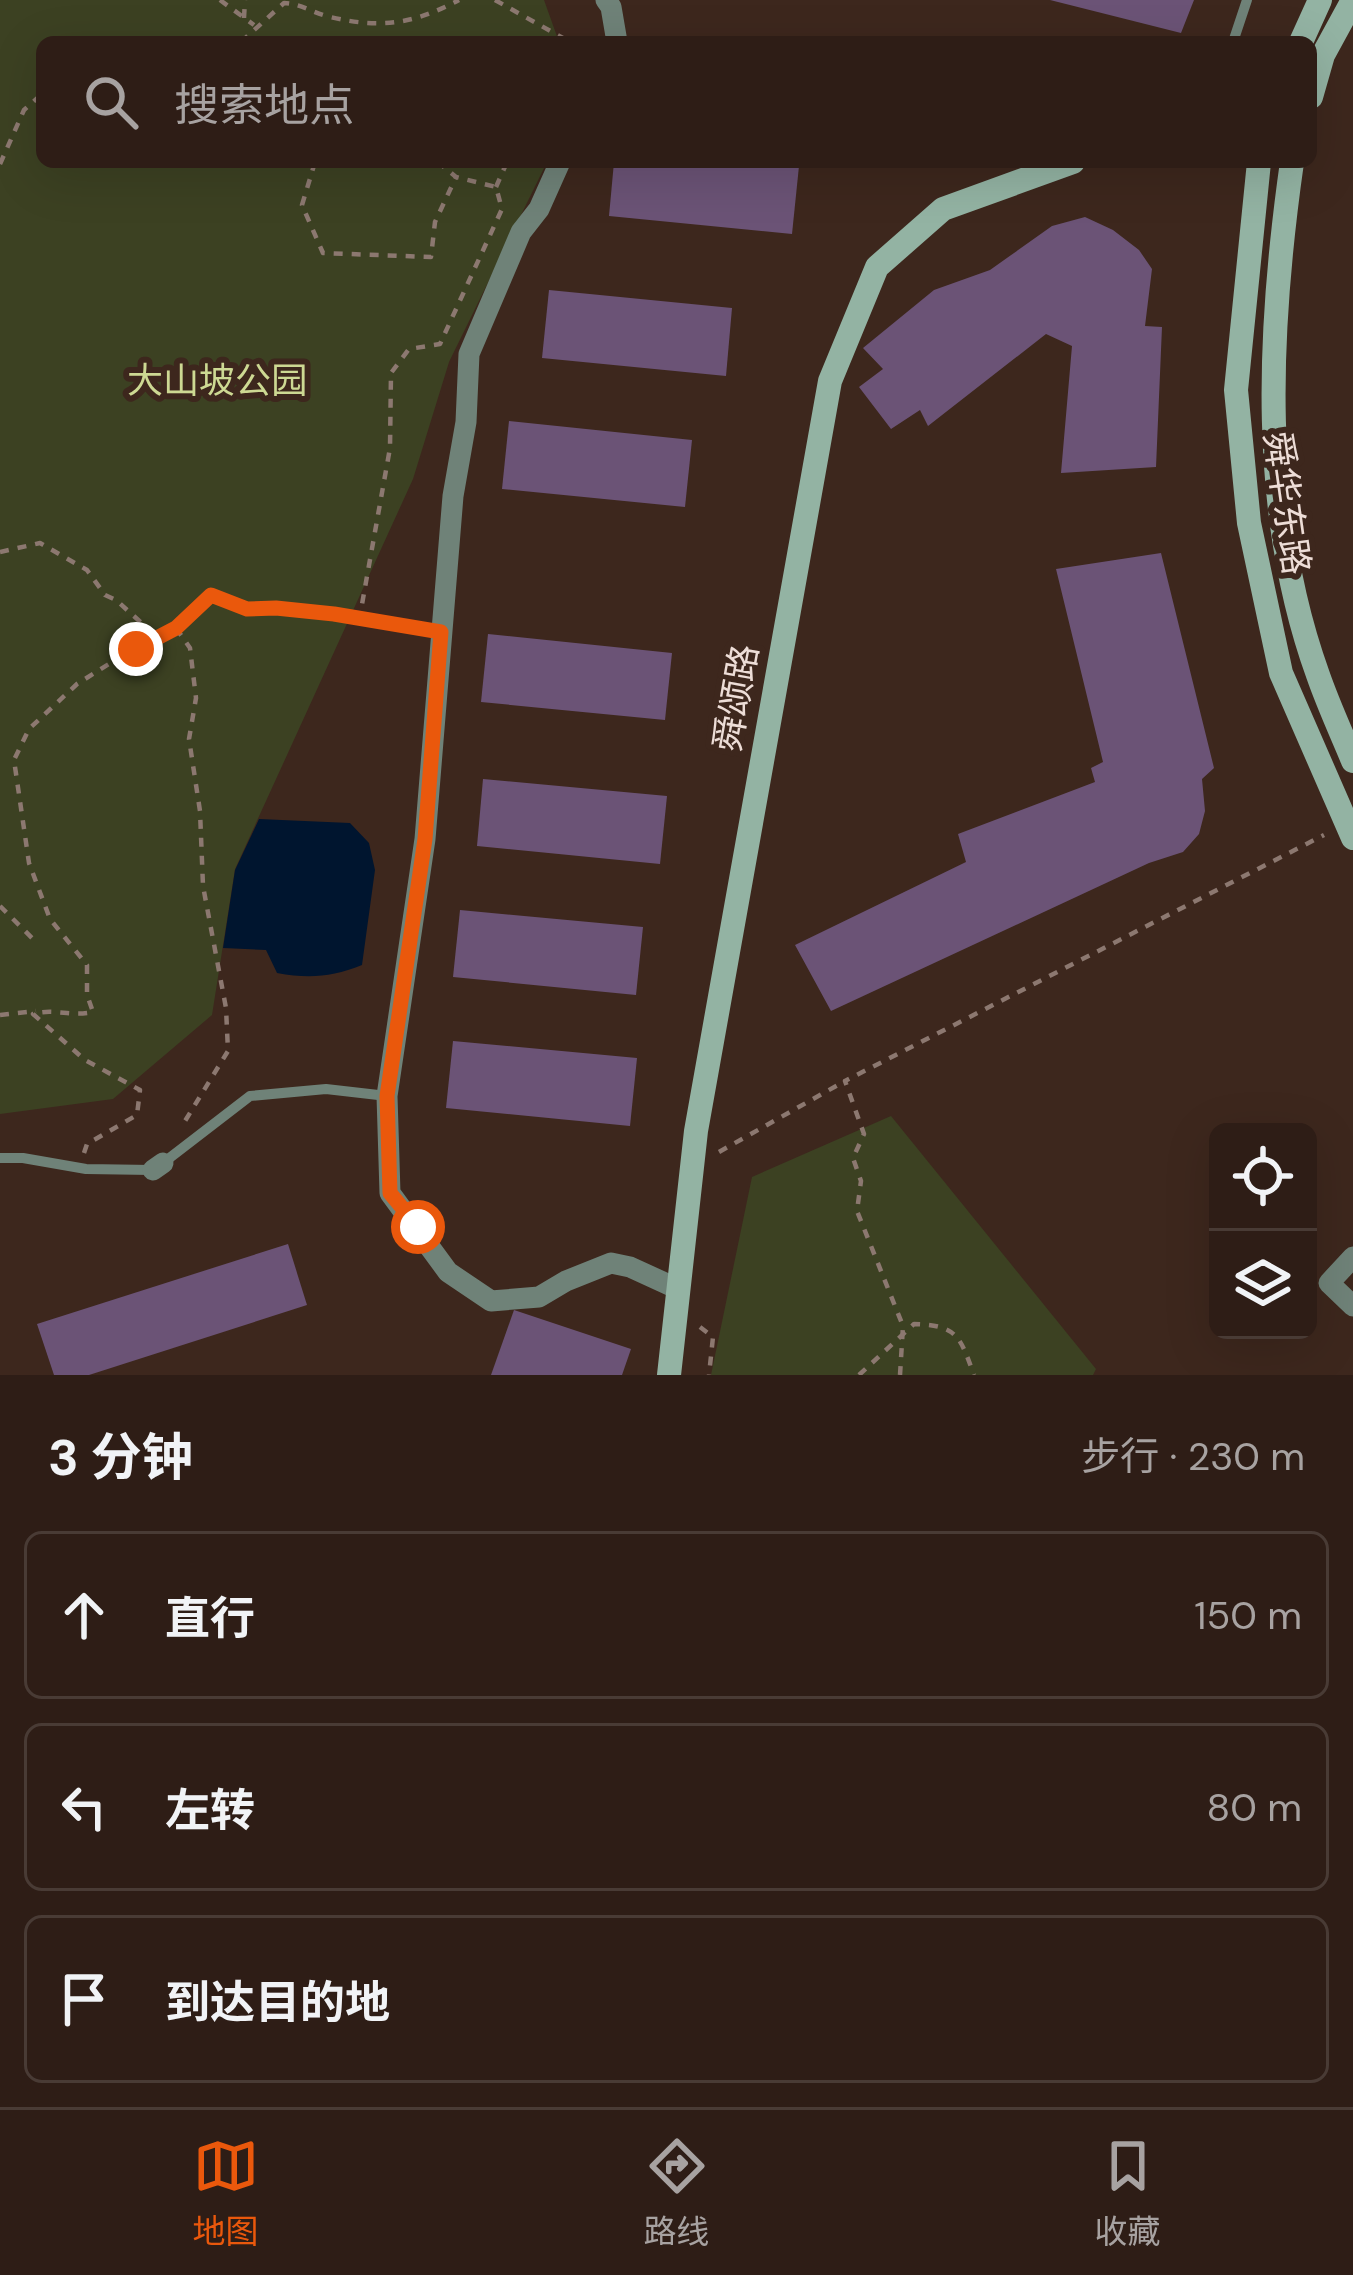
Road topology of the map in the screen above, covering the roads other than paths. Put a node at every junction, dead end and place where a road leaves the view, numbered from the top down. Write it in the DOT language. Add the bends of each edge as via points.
graph roads {
  1 [pos="606,0"];
  2 [pos="1246,0"];
  3 [pos="1320,0"];
  4 [pos="1353,0"];
  5 [pos="615,36"];
  6 [pos="1235,36"];
  7 [pos="1304,36"];
  8 [pos="1317,76"];
  9 [pos="557,168"];
  10 [pos="1056,168"];
  11 [pos="1257,168"];
  12 [pos="1290,168"];
  13 [pos="1353,761"];
  14 [pos="1349,831"];
  15 [pos="387,1096"];
  16 [pos="0,1158"];
  17 [pos="1353,1257"];
  18 [pos="677,1300"];
  19 [pos="1353,1306"];
  20 [pos="669,1375"];
  1 -- 5 [label="street"];
  2 -- 6 [label="lane"];
  3 -- 7 [label="main road"];
  4 -- 8 [label="main road"];
  9 -- 15 [label="street" via="469,354 425,839"];
  10 -- 18 [label="main road, 舜颂路" via="943,209 878,267 830,381 692,1168"];
  11 -- 14 [label="main road, 舜华东路" via="1236,390 1249,524 1281,673"];
  12 -- 13 [label="main road, 舜华东路" via="1271,394 1278,500 1316,672"];
  15 -- 16 [label="lane" via="326,1089 250,1096 158,1166 90,1169"];
  15 -- 18 [label="street" via="390,1193 448,1272 490,1301 539,1297 611,1263"];
  17 -- 19 [label="street" via="1329,1283"];
  18 -- 20 [label="main road, 舜颂路"];
}
